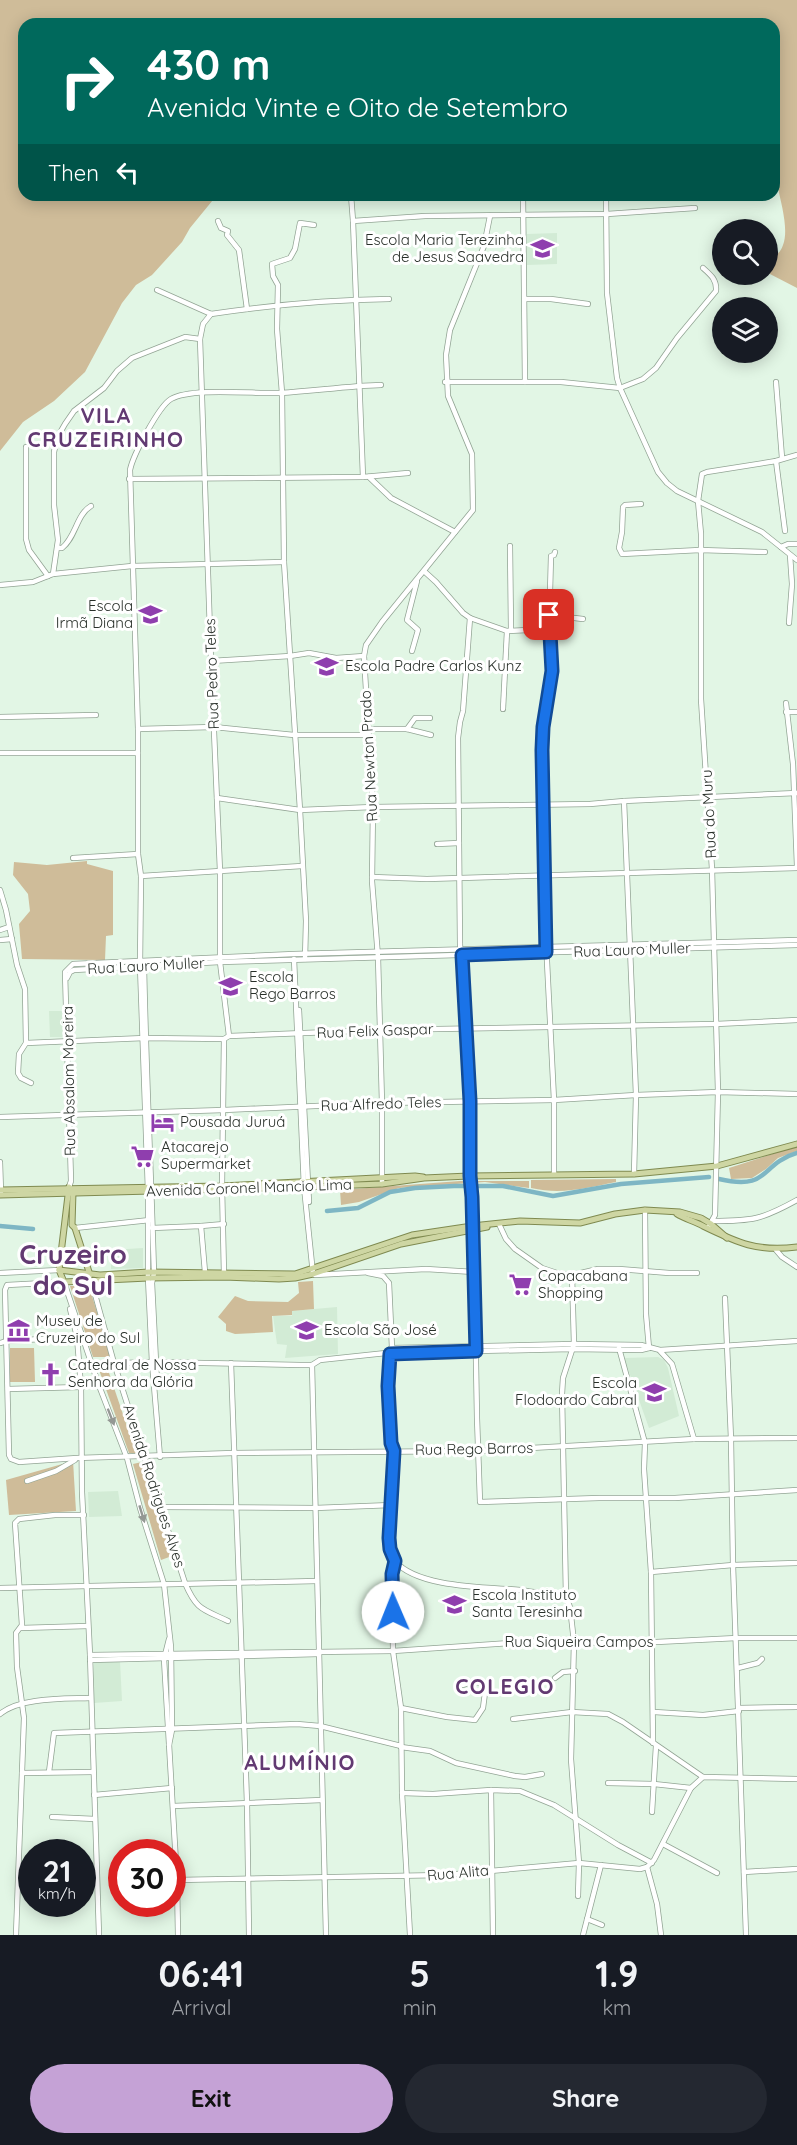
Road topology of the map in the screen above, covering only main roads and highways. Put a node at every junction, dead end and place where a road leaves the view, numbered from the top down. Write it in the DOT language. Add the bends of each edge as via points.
graph roads {
  1 [pos="797,1144"];
  2 [pos="70,1188"];
  3 [pos="1,1192"];
  4 [pos="75,1229"];
  5 [pos="64,1230"];
  6 [pos="797,1246"];
  7 [pos="59,1270"];
  8 [pos="151,1275"];
  9 [pos="224,1275"];
  10 [pos="90,1277"];
  1 -- 2 [label="main road, Avenida Coronel Mancio Lima" via="717,1166 634,1174 470,1176 222,1188"];
  2 -- 3 [label="main road, Avenida Coronel Mancio Lima"];
  2 -- 4 [label="main road, Avenida Rodrigues Alves"];
  2 -- 5 [label="main road"];
  4 -- 5 [label="main road" via="66,1225"];
  4 -- 5 [label="main road" via="70,1236"];
  4 -- 10 [label="main road, Avenida Rodrigues Alves"];
  5 -- 7 [label="main road"];
  6 -- 9 [label="main road" via="759,1248 727,1238 709,1224 685,1214 645,1210 580,1223 520,1221 412,1235 314,1273"];
  7 -- 10 [label="main road"];
  7 -- 10 [label="main road, Avenida Rodrigues Alves" via="64,1282"];
  8 -- 9 [label="main road"];
  8 -- 9 [label="main road"];
  8 -- 10 [label="main road"];
}
